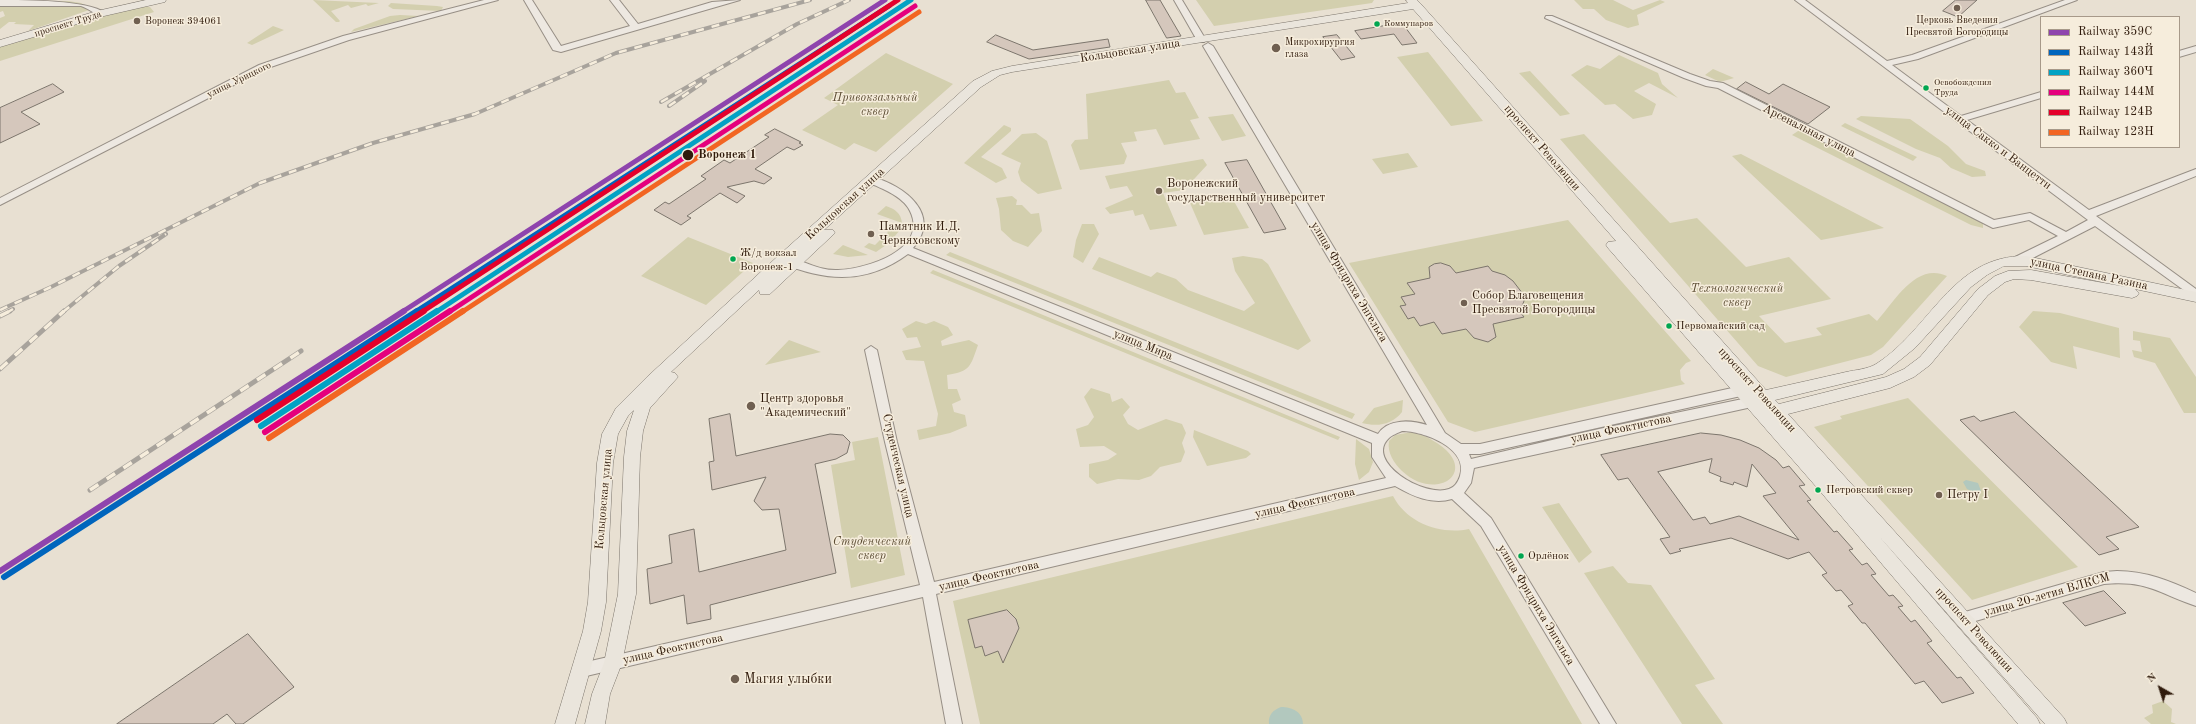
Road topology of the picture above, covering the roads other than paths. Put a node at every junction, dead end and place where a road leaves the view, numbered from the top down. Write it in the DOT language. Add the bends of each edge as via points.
graph roads {
  1 [pos="161,0"];
  2 [pos="494,0"];
  3 [pos="528,0"];
  4 [pos="614,0"];
  5 [pos="736,0"];
  6 [pos="1178,0"];
  7 [pos="1799,0"];
  8 [pos="2073,0"];
  9 [pos="710,2"];
  10 [pos="0,3"];
  11 [pos="1410,6"];
  12 [pos="101,14"];
  13 [pos="1548,18"];
  14 [pos="636,27"];
  15 [pos="1205,43"];
  16 [pos="0,44"];
  17 [pos="2196,49"];
  18 [pos="2180,54"];
  19 [pos="1884,64"];
  20 [pos="2040,95"];
  21 [pos="1960,119"];
  22 [pos="2196,172"];
  23 [pos="877,182"];
  24 [pos="0,202"];
  25 [pos="2092,218"];
  26 [pos="2066,236"];
  27 [pos="906,250"];
  28 [pos="789,261"];
  29 [pos="2017,261"];
  30 [pos="2196,296"];
  31 [pos="2196,305"];
  32 [pos="871,350"];
  33 [pos="1752,397"];
  34 [pos="1776,411"];
  35 [pos="1440,436"];
  36 [pos="1379,440"];
  37 [pos="1458,449"];
  38 [pos="1467,465"];
  39 [pos="1395,481"];
  40 [pos="1455,493"];
  41 [pos="1936,586"];
  42 [pos="927,590"];
  43 [pos="1918,592"];
  44 [pos="2196,600"];
  45 [pos="1965,618"];
  46 [pos="613,663"];
  47 [pos="582,670"];
  48 [pos="565,724"];
  49 [pos="595,724"];
  50 [pos="954,724"];
  51 [pos="1608,724"];
  52 [pos="2030,724"];
  53 [pos="2057,724"];
  1 -- 12 [label="main road, проспект Труда"];
  2 -- 24 [label="street, улица Урицкого" via="346,38 262,67"];
  3 -- 14 [label="street" via="556,48 564,48"];
  4 -- 14 [label="street"];
  5 -- 9 [label="street"];
  6 -- 15 [label="street, улица Фридриха Энгельса"];
  7 -- 19 [label="street, улица Сакко и Ванцетти"];
  8 -- 19 [label="street" via="1915,57"];
  9 -- 14 [label="street"];
  10 -- 12 [label="street" via="81,2 92,6"];
  11 -- 15 [label="main road, Кольцовская улица"];
  11 -- 33 [label="main road, проспект Революции"];
  11 -- 33 [label="main road, проспект Революции" via="1539,157"];
  12 -- 16 [label="main road, проспект Труда"];
  13 -- 26 [label="street, Арсенальная улица" via="1687,76 1720,85 1993,224 2030,216"];
  15 -- 23 [label="main road, Кольцовская улица" via="1000,79"];
  15 -- 35 [label="street, улица Фридриха Энгельса"];
  17 -- 18 [label="street"];
  19 -- 21 [label="street, улица Сакко и Ванцетти"];
  20 -- 21 [label="street"];
  21 -- 25 [label="street, улица Сакко и Ванцетти"];
  22 -- 25 [label="street"];
  23 -- 27 [label="street" via="908,198 920,217 920,229"];
  23 -- 28 [label="main road, Кольцовская улица"];
  25 -- 26 [label="street"];
  25 -- 30 [label="street, улица Сакко и Ванцетти"];
  26 -- 29 [label="street"];
  27 -- 28 [label="street" via="883,266 854,273 837,274"];
  27 -- 36 [label="street, улица Мира"];
  28 -- 46 [label="main road, Кольцовская улица" via="643,405 635,430 632,457 627,594"];
  28 -- 47 [label="main road, Кольцовская улица" via="652,380 625,408 610,434 605,463 596,602"];
  29 -- 30 [label="main road, улица Степана Разина"];
  29 -- 33 [label="main road, улица Степана Разина" via="2000,262 1983,270 1965,284 1908,348 1891,363 1878,370"];
  31 -- 34 [label="main road, улица Степана Разина" via="2031,274 2013,274 2000,279 1983,292 1925,361 1909,373 1890,382"];
  32 -- 42 [label="street, Студенческая улица"];
  33 -- 34 [label="main road"];
  33 -- 37 [label="street, улица Феоктистова" via="1480,449"];
  33 -- 38 [label="street, улица Феоктистова"];
  33 -- 43 [label="main road, проспект Революции"];
  34 -- 41 [label="main road, проспект Революции"];
  35 -- 36 [label="street, улица Фридриха Энгельса" via="1420,427 1407,425 1390,430"];
  35 -- 37 [label="street, улица Фридриха Энгельса"];
  36 -- 39 [label="street" via="1377,447 1381,464"];
  37 -- 38 [label="street, улица Фридриха Энгельса"];
  38 -- 40 [label="street" via="1468,473 1465,480"];
  39 -- 40 [label="street" via="1410,490 1425,494"];
  39 -- 42 [label="street, улица Феоктистова"];
  40 -- 51 [label="street, улица Фридриха Энгельса" via="1486,522"];
  41 -- 43 [label="main road" via="1925,583 1920,585"];
  41 -- 45 [label="main road, проспект Революции"];
  42 -- 46 [label="street, улица Феоктистова"];
  42 -- 50 [label="street, Студенческая улица"];
  43 -- 52 [label="main road, проспект Революции"];
  44 -- 45 [label="street, улица 20-летия ВЛКСМ" via="2157,582 2137,576 2120,576 2104,578"];
  45 -- 53 [label="main road, проспект Революции"];
  46 -- 47 [label="street, улица Феоктистова"];
  46 -- 49 [label="main road, Кольцовская улица"];
  47 -- 48 [label="main road, Кольцовская улица"];
}
